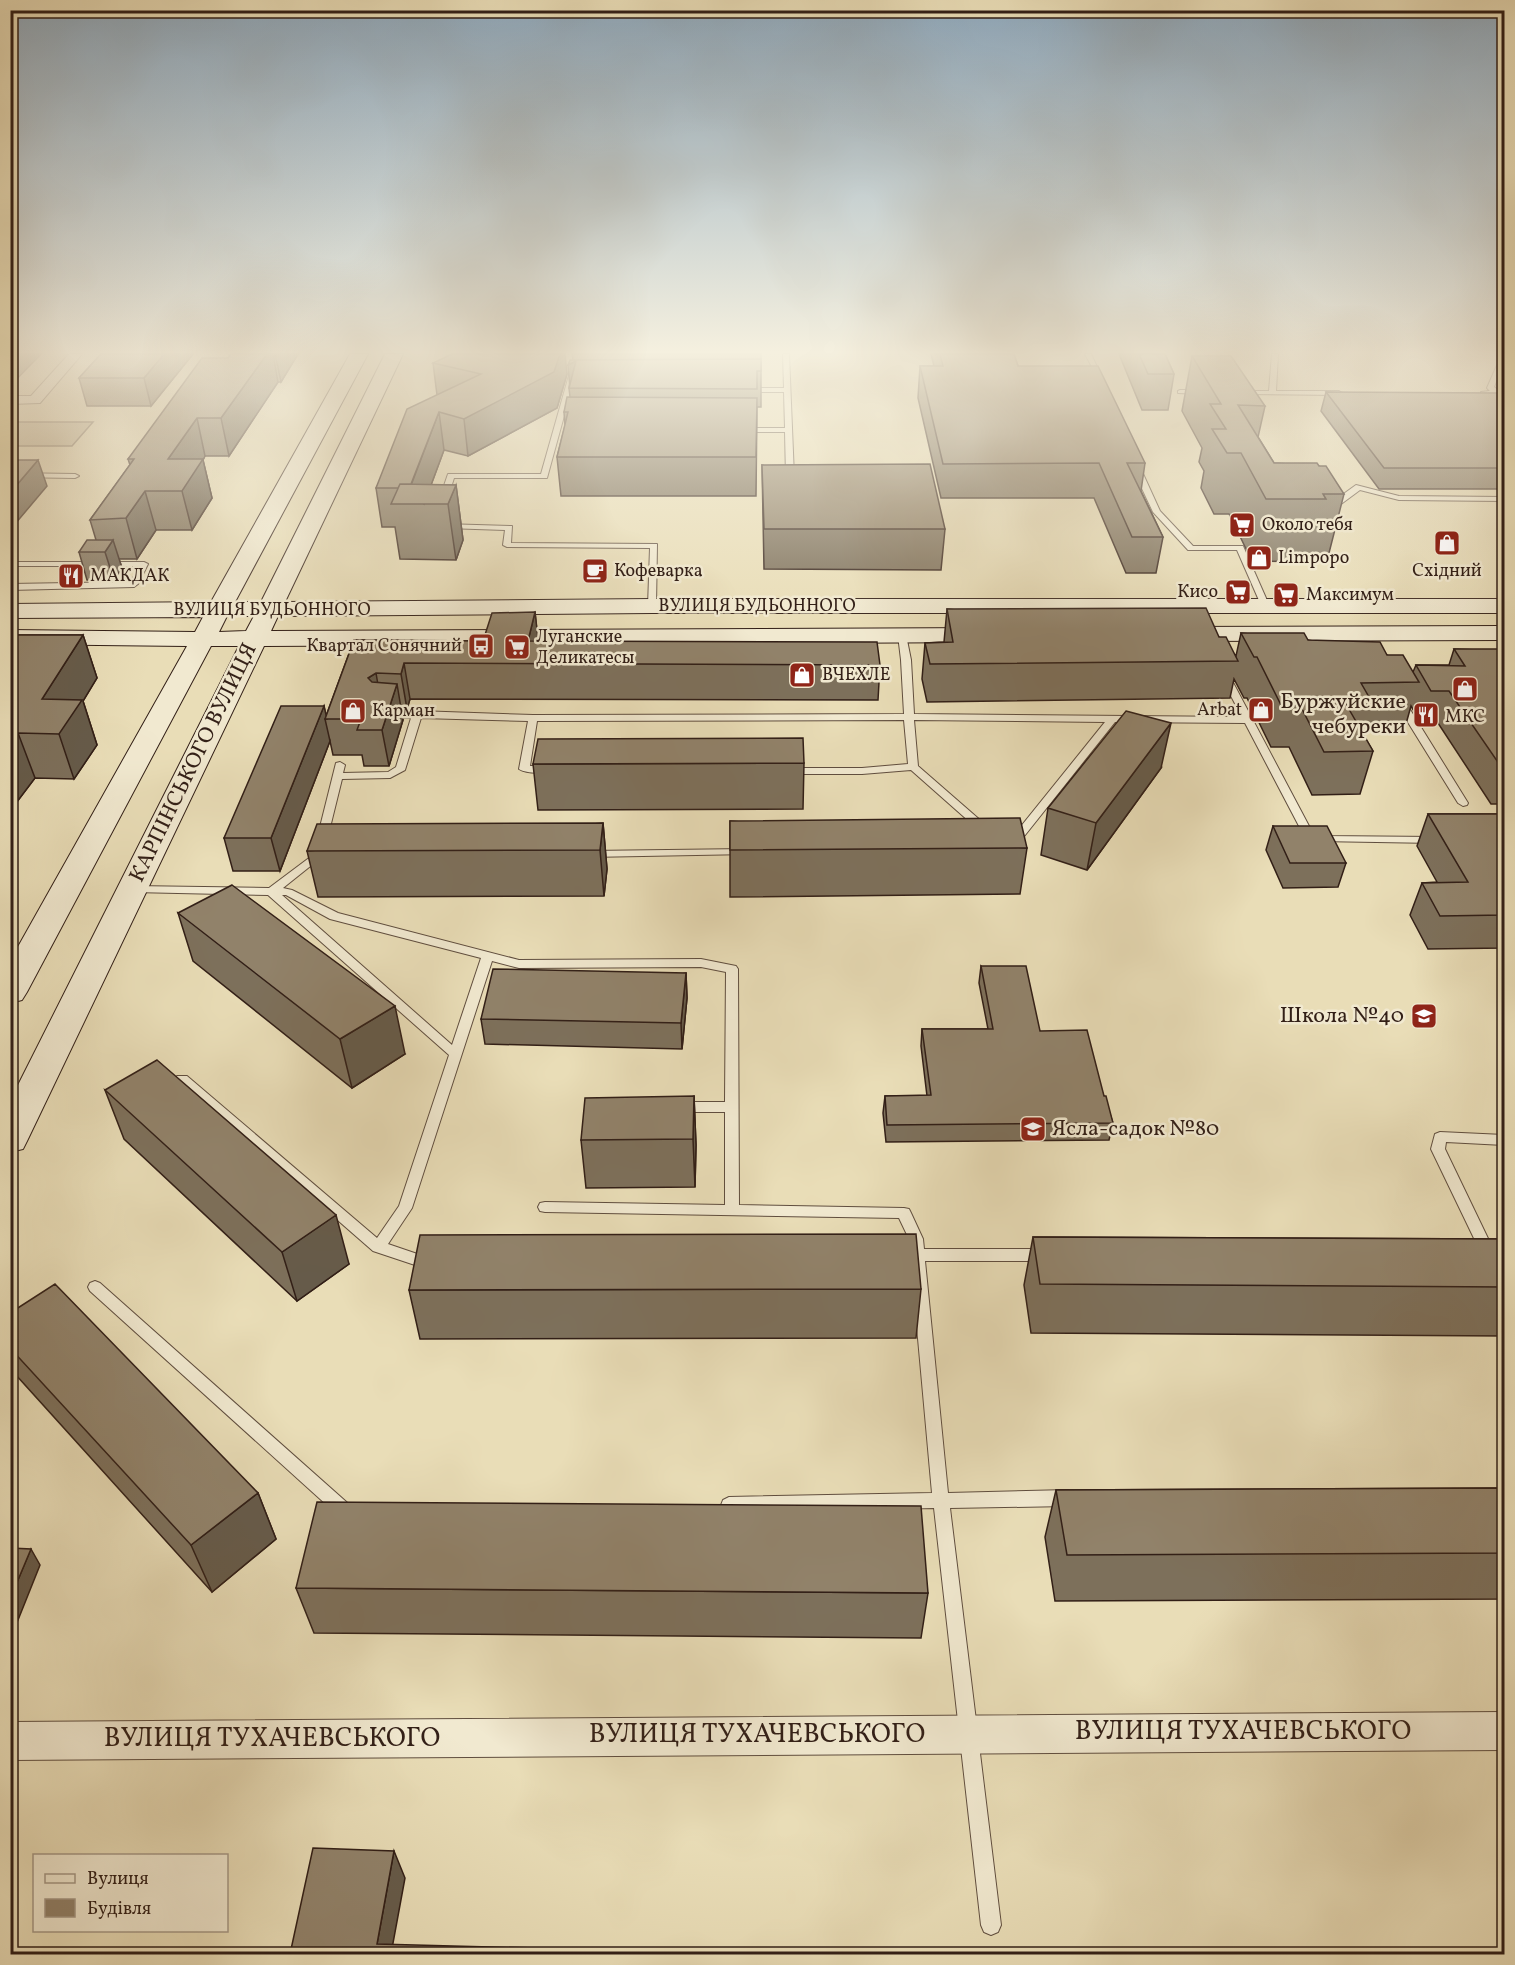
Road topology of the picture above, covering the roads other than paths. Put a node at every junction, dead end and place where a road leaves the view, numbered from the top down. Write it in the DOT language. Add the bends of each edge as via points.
graph roads {
  1 [pos="309,446"];
  2 [pos="349,446"];
  3 [pos="552,446"];
  4 [pos="789,446"];
  5 [pos="1131,457"];
  6 [pos="10,476"];
  7 [pos="75,476"];
  8 [pos="790,477"];
  9 [pos="1504,499"];
  10 [pos="1334,505"];
  11 [pos="441,506"];
  12 [pos="435,526"];
  13 [pos="10,568"];
  14 [pos="10,587"];
  15 [pos="1265,605"];
  16 [pos="652,606"];
  17 [pos="1504,606"];
  18 [pos="219,610"];
  19 [pos="269,610"];
  20 [pos="10,612"];
  21 [pos="1504,633"];
  22 [pos="1146,634"];
  23 [pos="1018,635"];
  24 [pos="902,636"];
  25 [pos="10,637"];
  26 [pos="255,638"];
  27 [pos="204,639"];
  28 [pos="1218,661"];
  29 [pos="1397,696"];
  30 [pos="382,714"];
  31 [pos="417,714"];
  32 [pos="909,717"];
  33 [pos="533,718"];
  34 [pos="1112,719"];
  35 [pos="1248,720"];
  36 [pos="913,767"];
  37 [pos="559,769"];
  38 [pos="781,771"];
  39 [pos="1463,803"];
  40 [pos="1448,840"];
  41 [pos="758,852"];
  42 [pos="579,854"];
  43 [pos="133,889"];
  44 [pos="271,892"];
  45 [pos="487,957"];
  46 [pos="10,992"];
  47 [pos="455,1054"];
  48 [pos="182,1079"];
  49 [pos="732,1107"];
  50 [pos="662,1108"];
  51 [pos="10,1139"];
  52 [pos="1504,1140"];
  53 [pos="545,1207"];
  54 [pos="732,1210"];
  55 [pos="378,1246"];
  56 [pos="918,1255"];
  57 [pos="1061,1255"];
  58 [pos="1487,1259"];
  59 [pos="449,1263"];
  60 [pos="95,1287"];
  61 [pos="1085,1497"];
  62 [pos="941,1501"];
  63 [pos="716,1506"];
  64 [pos="361,1514"];
  65 [pos="1504,1731"];
  66 [pos="968,1733"];
  67 [pos="10,1742"];
  68 [pos="991,1925"];
  1 -- 18 [label="main road, КАРПІНСЬКОГО ВУЛИЦЯ"];
  2 -- 19 [label="main road, КАРПІНСЬКОГО ВУЛИЦЯ"];
  3 -- 11 [label="lane" via="544,476 451,476"];
  4 -- 8 [label="lane"];
  5 -- 15 [label="lane" via="1157,512 1191,548 1240,548"];
  6 -- 7 [label="lane"];
  9 -- 10 [label="lane" via="1399,498 1359,487"];
  12 -- 16 [label="lane" via="509,528 507,545 654,546"];
  13 -- 14 [label="lane" via="14,564 144,564 134,585 123,592 77,592 62,586"];
  15 -- 16 [label="main road, ВУЛИЦЯ БУДЬОННОГО"];
  15 -- 17 [label="main road, ВУЛИЦЯ БУДЬОННОГО"];
  16 -- 19 [label="main road, ВУЛИЦЯ БУДЬОННОГО"];
  18 -- 19 [label="main road, ВУЛИЦЯ БУДЬОННОГО"];
  18 -- 20 [label="main road, ВУЛИЦЯ БУДЬОННОГО"];
  18 -- 27 [label="main road, КАРПІНСЬКОГО ВУЛИЦЯ"];
  19 -- 26 [label="main road, КАРПІНСЬКОГО ВУЛИЦЯ"];
  21 -- 22 [label="main road" via="1366,638"];
  23 -- 24 [label="main road, ВУЛИЦЯ БУДЬОННОГО"];
  24 -- 26 [label="main road, ВУЛИЦЯ БУДЬОННОГО"];
  24 -- 32 [label="lane"];
  25 -- 27 [label="main road, ВУЛИЦЯ БУДЬОННОГО"];
  26 -- 27 [label="main road, ВУЛИЦЯ БУДЬОННОГО"];
  26 -- 43 [label="main road, КАРПІНСЬКОГО ВУЛИЦЯ"];
  27 -- 46 [label="main road, КАРПІНСЬКОГО ВУЛИЦЯ"];
  28 -- 35 [label="lane"];
  29 -- 39 [label="lane"];
  30 -- 31 [label="lane"];
  31 -- 33 [label="lane"];
  31 -- 44 [label="lane" via="401,768 390,775 339,770 324,856"];
  32 -- 33 [label="lane"];
  32 -- 34 [label="lane"];
  32 -- 36 [label="lane"];
  33 -- 37 [label="lane" via="524,769"];
  34 -- 35 [label="lane"];
  34 -- 36 [label="lane" via="1008,850"];
  35 -- 40 [label="lane" via="1305,828 1322,839"];
  36 -- 38 [label="lane"];
  41 -- 42 [label="lane"];
  43 -- 44 [label="lane"];
  43 -- 51 [label="main road, КАРПІНСЬКОГО ВУЛИЦЯ"];
  44 -- 45 [label="lane" via="288,892 334,916"];
  44 -- 47 [label="lane"];
  45 -- 47 [label="lane"];
  45 -- 49 [label="lane" via="519,964 701,963 732,969"];
  47 -- 55 [label="lane" via="405,1208"];
  48 -- 55 [label="lane"];
  49 -- 50 [label="lane"];
  49 -- 54 [label="lane"];
  52 -- 58 [label="lane" via="1440,1137 1438,1149"];
  53 -- 54 [label="lane"];
  54 -- 56 [label="lane" via="904,1213 916,1239"];
  55 -- 59 [label="lane" via="425,1264"];
  56 -- 57 [label="lane"];
  56 -- 62 [label="lane"];
  60 -- 64 [label="lane" via="349,1514"];
  61 -- 62 [label="lane"];
  62 -- 63 [label="lane"];
  62 -- 66 [label="lane"];
  65 -- 66 [label="street, ВУЛИЦЯ ТУХАЧЕВСЬКОГО"];
  66 -- 67 [label="street, ВУЛИЦЯ ТУХАЧЕВСЬКОГО"];
  66 -- 68 [label="lane"];
}
